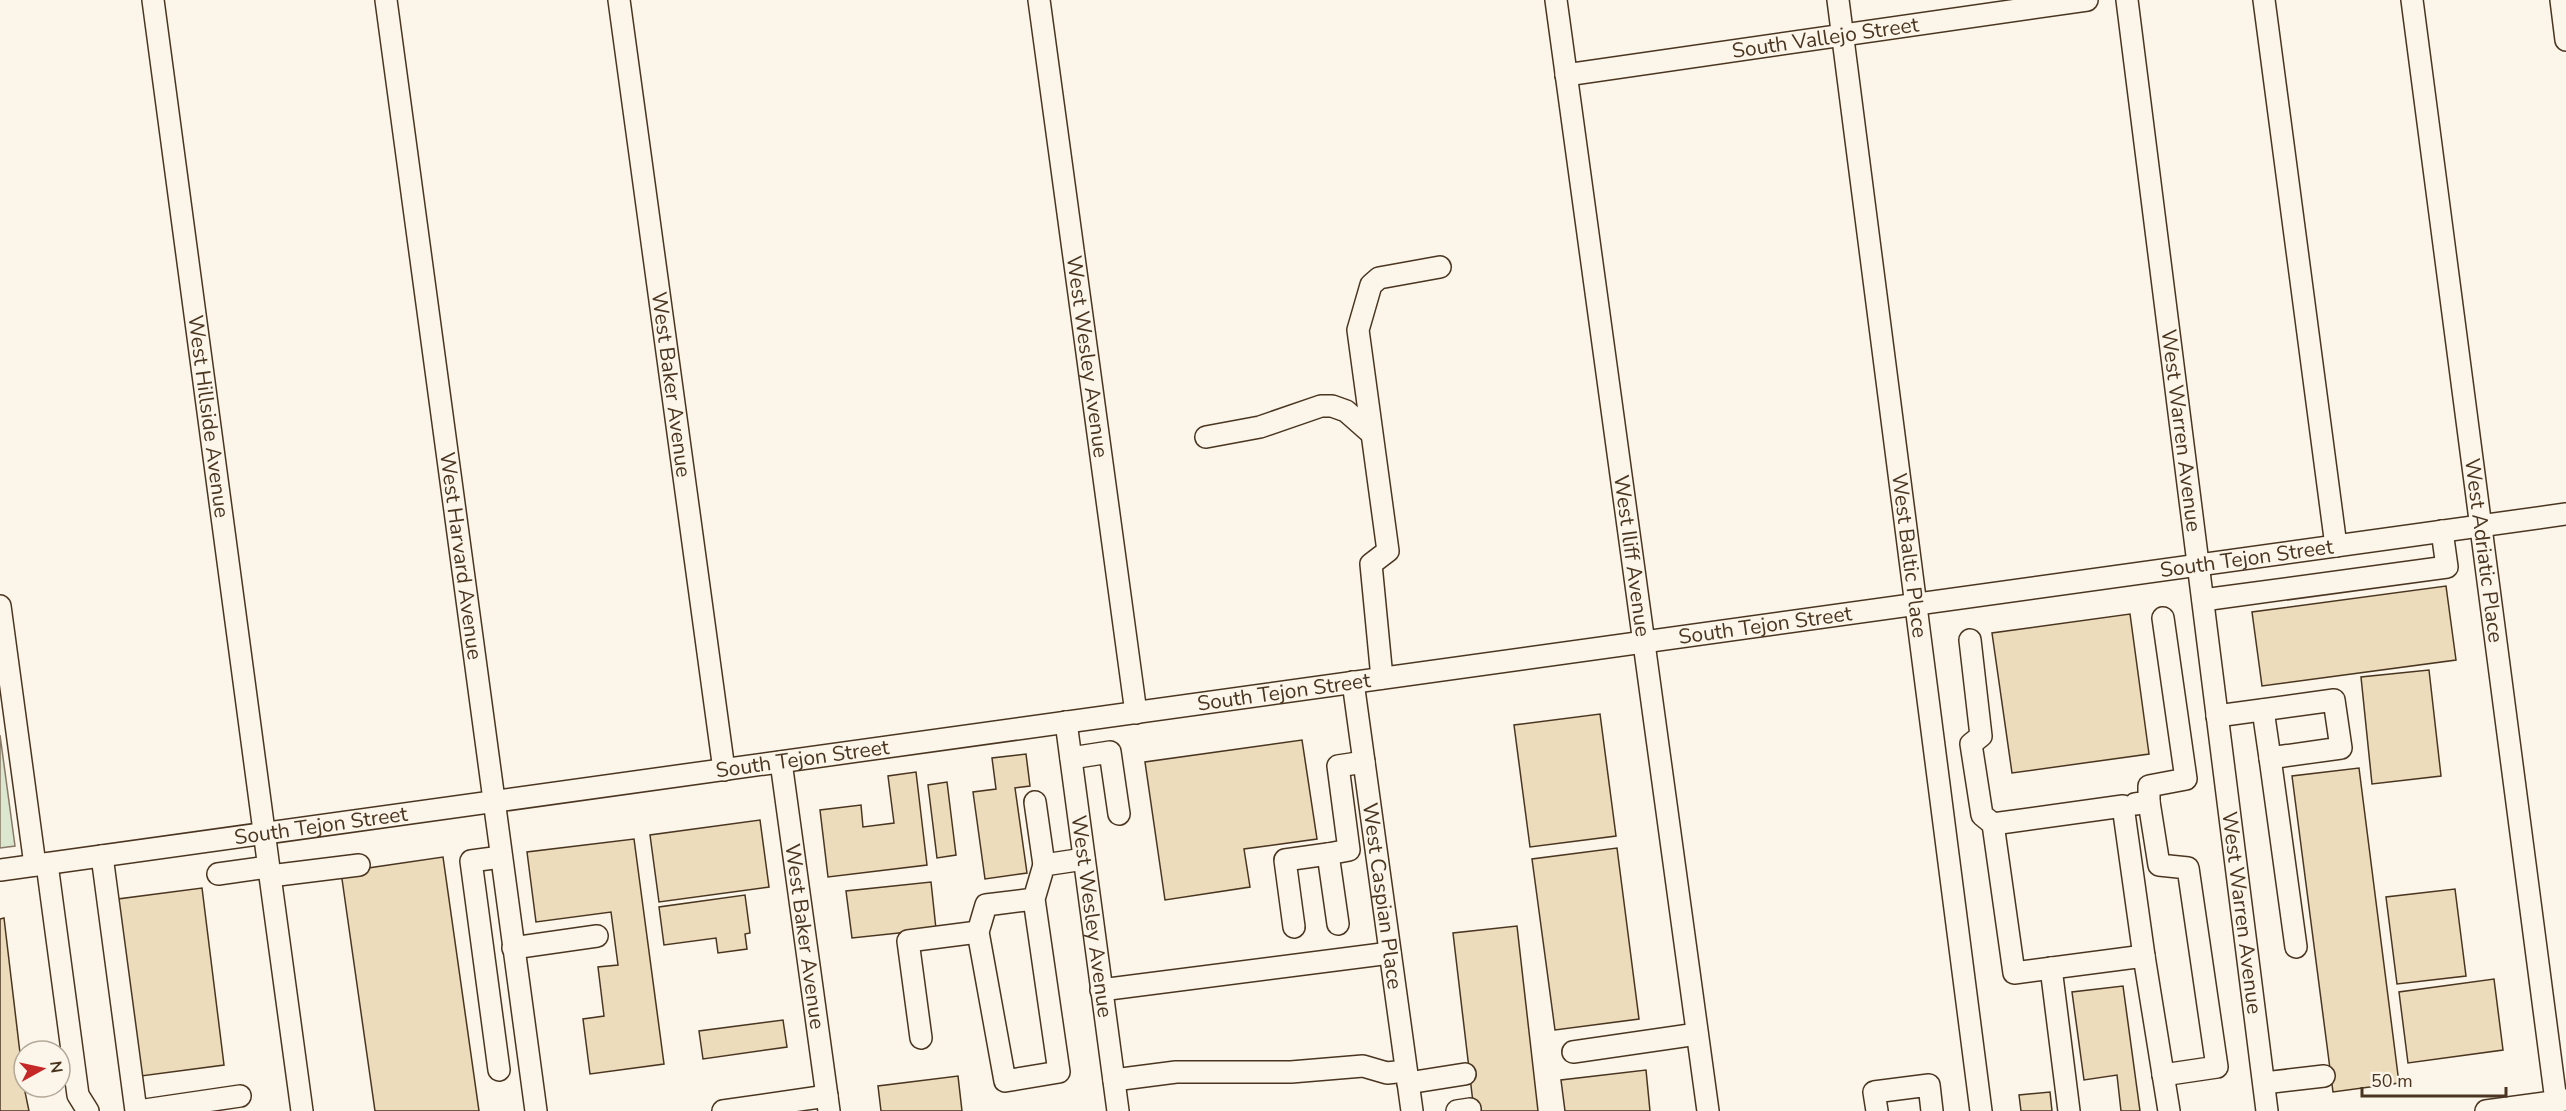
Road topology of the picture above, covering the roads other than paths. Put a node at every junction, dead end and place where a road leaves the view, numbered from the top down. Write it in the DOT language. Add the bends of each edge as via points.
graph roads {
  1 [pos="153,0"];
  2 [pos="386,0"];
  3 [pos="619,0"];
  4 [pos="1039,0"];
  5 [pos="1556,0"];
  6 [pos="1838,0"];
  7 [pos="2087,0"];
  8 [pos="2127,0"];
  9 [pos="2264,0"];
  10 [pos="2412,0"];
  11 [pos="2561,0"];
  12 [pos="1843,35"];
  13 [pos="2566,40"];
  14 [pos="1566,75"];
  15 [pos="1440,267"];
  16 [pos="1371,433"];
  17 [pos="1206,437"];
  18 [pos="2566,514"];
  19 [pos="2482,526"];
  20 [pos="2442,531"];
  21 [pos="2336,546"];
  22 [pos="2198,565"];
  23 [pos="2203,600"];
  24 [pos="1916,604"];
  25 [pos="0,606"];
  26 [pos="2163,618"];
  27 [pos="1970,640"];
  28 [pos="1644,642"];
  29 [pos="1382,678"];
  30 [pos="1353,682"];
  31 [pos="2263,710"];
  32 [pos="1136,712"];
  33 [pos="2217,716"];
  34 [pos="1066,722"];
  35 [pos="1071,758"];
  36 [pos="2270,758"];
  37 [pos="781,762"];
  38 [pos="1364,762"];
  39 [pos="724,770"];
  40 [pos="493,802"];
  41 [pos="1035,802"];
  42 [pos="2149,802"];
  43 [pos="2122,806"];
  44 [pos="1119,814"];
  45 [pos="1993,824"];
  46 [pos="264,834"];
  47 [pos="1376,847"];
  48 [pos="1338,852"];
  49 [pos="102,856"];
  50 [pos="501,856"];
  51 [pos="1084,859"];
  52 [pos="41,864"];
  53 [pos="359,865"];
  54 [pos="1044,865"];
  55 [pos="0,870"];
  56 [pos="269,872"];
  57 [pos="218,874"];
  58 [pos="1034,899"];
  59 [pos="1338,924"];
  60 [pos="1294,927"];
  61 [pos="978,932"];
  62 [pos="597,936"];
  63 [pos="2296,947"];
  64 [pos="513,948"];
  65 [pos="1390,953"];
  66 [pos="2144,956"];
  67 [pos="2051,968"];
  68 [pos="1101,990"];
  69 [pos="521,1004"];
  70 [pos="491,1009"];
  71 [pos="1697,1034"];
  72 [pos="921,1038"];
  73 [pos="1573,1052"];
  74 [pos="499,1070"];
  75 [pos="1465,1074"];
  76 [pos="2163,1075"];
  77 [pos="2324,1076"];
  78 [pos="1407,1077"];
  79 [pos="1114,1080"];
  80 [pos="2264,1083"];
  81 [pos="240,1096"];
  82 [pos="2561,1101"];
  83 [pos="828,1103"];
  84 [pos="88,1111"];
  85 [pos="137,1111"];
  86 [pos="303,1111"];
  87 [pos="536,1111"];
  88 [pos="723,1111"];
  89 [pos="1118,1111"];
  90 [pos="1412,1111"];
  91 [pos="1708,1111"];
  92 [pos="1877,1111"];
  93 [pos="1932,1111"];
  94 [pos="1981,1111"];
  95 [pos="2069,1111"];
  96 [pos="2169,1111"];
  97 [pos="2267,1111"];
  98 [pos="2486,1111"];
  1 -- 46 [label="street, West Hillside Avenue"];
  2 -- 40 [label="street, West Harvard Avenue"];
  3 -- 39 [label="street, West Baker Avenue"];
  4 -- 32 [label="street, West Wesley Avenue"];
  5 -- 14 [label="street, West Iliff Avenue"];
  6 -- 12 [label="street, West Baltic Place"];
  7 -- 12 [label="street, South Vallejo Street"];
  8 -- 22 [label="street, West Warren Avenue"];
  9 -- 21 [label="street"];
  10 -- 19 [label="street, West Adriatic Place"];
  11 -- 13 [label="street"];
  12 -- 14 [label="street, South Vallejo Street"];
  12 -- 24 [label="street, West Baltic Place"];
  14 -- 28 [label="street, West Iliff Avenue"];
  15 -- 16 [label="street" via="1379,278 1371,285 1358,330"];
  16 -- 17 [label="street" via="1346,411 1321,406 1260,427"];
  16 -- 29 [label="street" via="1388,551 1371,564"];
  18 -- 19 [label="street, South Tejon Street"];
  19 -- 20 [label="street, South Tejon Street"];
  19 -- 82 [label="street, West Adriatic Place"];
  20 -- 21 [label="street, South Tejon Street"];
  20 -- 23 [label="street" via="2447,567"];
  21 -- 22 [label="street, South Tejon Street"];
  22 -- 23 [label="street, West Warren Avenue"];
  22 -- 24 [label="street, South Tejon Street"];
  23 -- 33 [label="street, West Warren Avenue"];
  24 -- 28 [label="street, South Tejon Street"];
  24 -- 94 [label="street, West Baltic Place"];
  25 -- 52 [label="street"];
  26 -- 42 [label="street" via="2186,779 2149,786"];
  27 -- 45 [label="street" via="1981,736 1971,744 1982,815"];
  28 -- 29 [label="street, South Tejon Street"];
  28 -- 71 [label="street, West Iliff Avenue"];
  29 -- 30 [label="street, South Tejon Street"];
  30 -- 32 [label="street, South Tejon Street"];
  30 -- 38 [label="street, West Caspian Place"];
  31 -- 33 [label="street"];
  31 -- 36 [label="street"];
  31 -- 36 [label="street" via="2334,700 2341,748"];
  32 -- 34 [label="street, South Tejon Street"];
  33 -- 80 [label="street, West Warren Avenue"];
  34 -- 35 [label="street, West Wesley Avenue"];
  34 -- 37 [label="street, South Tejon Street"];
  35 -- 44 [label="street" via="1110,752"];
  35 -- 51 [label="street, West Wesley Avenue"];
  36 -- 63 [label="street"];
  37 -- 39 [label="street, South Tejon Street"];
  37 -- 83 [label="street, West Baker Avenue"];
  38 -- 47 [label="street, West Caspian Place"];
  38 -- 48 [label="street" via="1338,766"];
  39 -- 40 [label="street, South Tejon Street"];
  40 -- 46 [label="street, South Tejon Street"];
  40 -- 50 [label="street, West Harvard Avenue"];
  41 -- 54 [label="street"];
  42 -- 43 [label="street"];
  42 -- 76 [label="street" via="2159,865 2188,868 2217,1067"];
  43 -- 45 [label="street"];
  43 -- 66 [label="street"];
  45 -- 67 [label="street" via="2014,973"];
  46 -- 49 [label="street, South Tejon Street"];
  46 -- 56 [label="street, West Hillside Avenue"];
  47 -- 48 [label="street"];
  47 -- 65 [label="street, West Caspian Place"];
  48 -- 59 [label="street"];
  48 -- 60 [label="street" via="1286,860"];
  49 -- 52 [label="street, South Tejon Street"];
  49 -- 85 [label="street"];
  50 -- 64 [label="street, West Harvard Avenue"];
  50 -- 70 [label="street" via="471,861"];
  51 -- 54 [label="street"];
  51 -- 68 [label="street, West Wesley Avenue"];
  52 -- 55 [label="street, South Tejon Street"];
  52 -- 84 [label="street" via="78,1095"];
  53 -- 56 [label="street"];
  54 -- 58 [label="street"];
  56 -- 57 [label="street"];
  56 -- 86 [label="street, West Hillside Avenue"];
  58 -- 61 [label="street" via="986,905"];
  58 -- 61 [label="street" via="1059,1072 1005,1081"];
  61 -- 72 [label="street" via="908,941"];
  62 -- 64 [label="street"];
  64 -- 69 [label="street, West Harvard Avenue"];
  65 -- 68 [label="street"];
  65 -- 78 [label="street, West Caspian Place"];
  66 -- 67 [label="street"];
  66 -- 76 [label="street"];
  67 -- 95 [label="street"];
  68 -- 79 [label="street, West Wesley Avenue"];
  69 -- 70 [label="street"];
  69 -- 87 [label="street, West Harvard Avenue"];
  70 -- 74 [label="street"];
  71 -- 73 [label="street"];
  71 -- 91 [label="street, West Iliff Avenue"];
  75 -- 78 [label="street"];
  76 -- 96 [label="street"];
  77 -- 80 [label="street"];
  78 -- 79 [label="street" via="1363,1066 1290,1072 1176,1072"];
  78 -- 90 [label="street, West Caspian Place"];
  79 -- 89 [label="street, West Wesley Avenue"];
  80 -- 97 [label="street, West Warren Avenue"];
  81 -- 85 [label="street"];
  82 -- 98 [label="street"];
  83 -- 88 [label="street"];
  92 -- 93 [label="street" via="1874,1092 1929,1085"];
}
